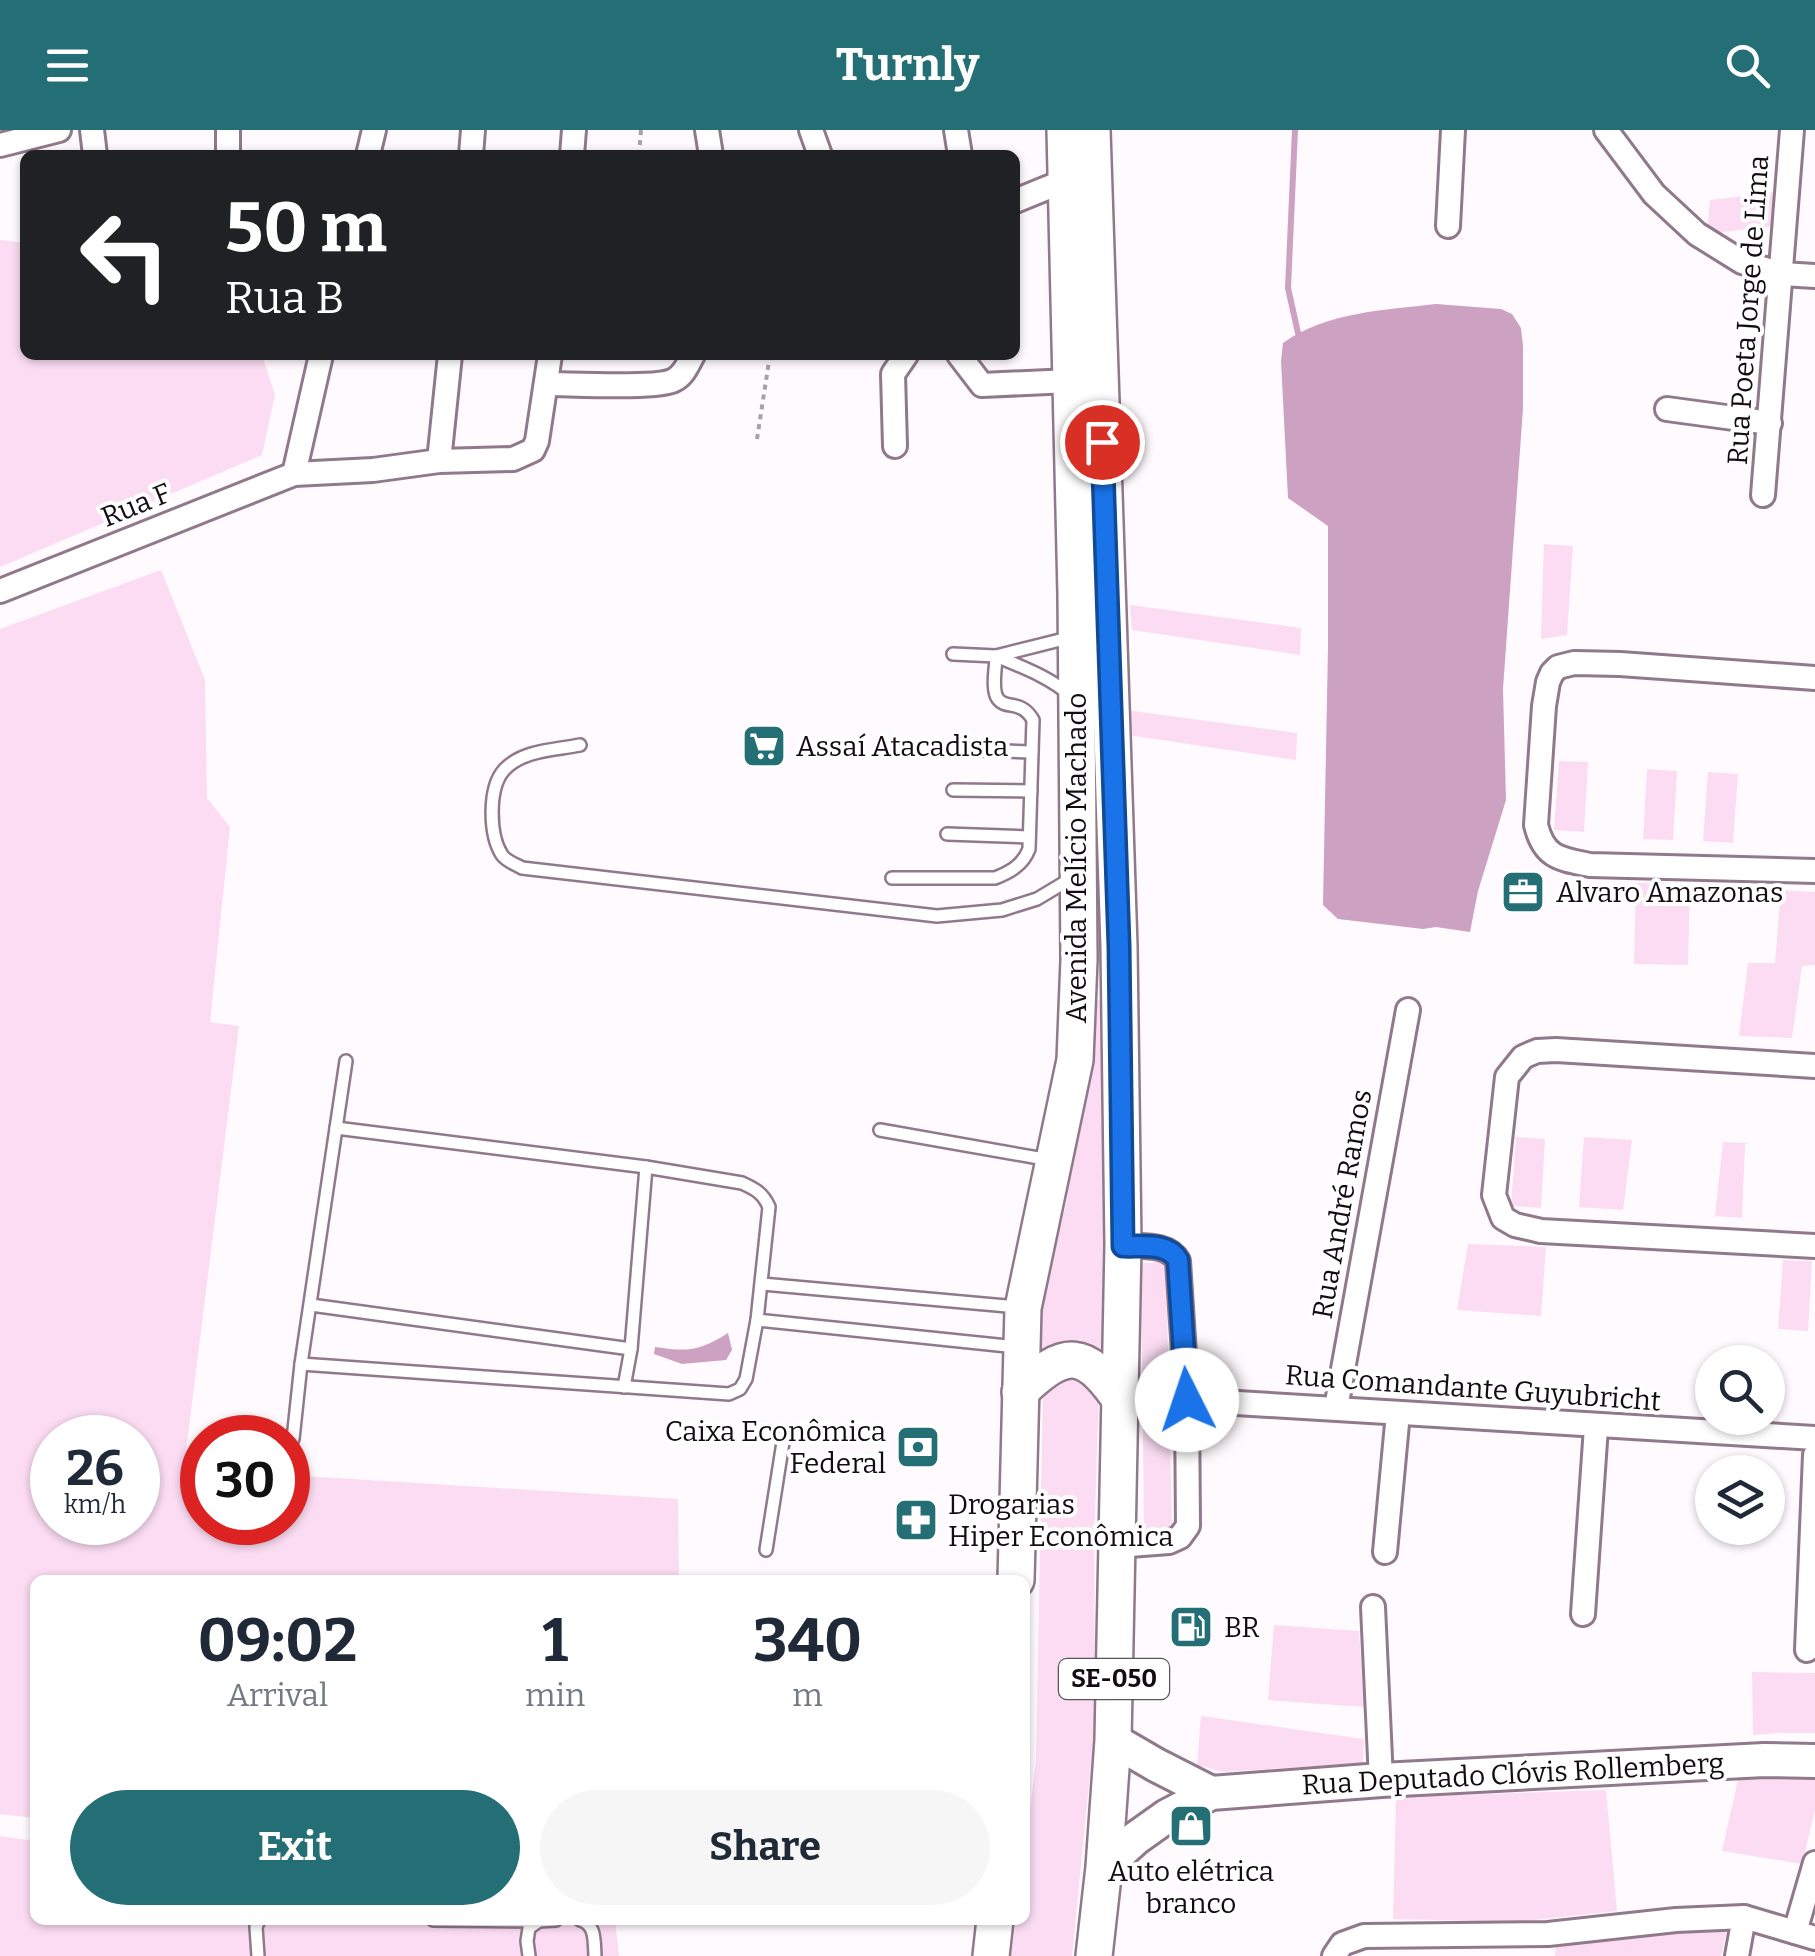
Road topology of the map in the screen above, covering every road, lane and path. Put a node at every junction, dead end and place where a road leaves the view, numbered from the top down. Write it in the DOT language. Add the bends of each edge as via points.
graph roads {
  1 [pos="59,130"];
  2 [pos="1065,130"];
  3 [pos="1092,130"];
  4 [pos="1453,130"];
  5 [pos="1606,130"];
  6 [pos="1792,130"];
  7 [pos="0,144"];
  8 [pos="1064,182"];
  9 [pos="1020,198"];
  10 [pos="1448,226"];
  11 [pos="1782,274"];
  12 [pos="1815,276"];
  13 [pos="321,360"];
  14 [pos="449,360"];
  15 [pos="549,360"];
  16 [pos="690,360"];
  17 [pos="769,360"];
  18 [pos="903,360"];
  19 [pos="963,360"];
  20 [pos="1070,381"];
  21 [pos="547,384"];
  22 [pos="1667,408"];
  23 [pos="1770,423"];
  24 [pos="757,439"];
  25 [pos="896,446"];
  26 [pos="439,462"];
  27 [pos="294,474"];
  28 [pos="1764,495"];
  29 [pos="0,591"];
  30 [pos="1076,636"];
  31 [pos="952,654"];
  32 [pos="996,656"];
  33 [pos="1815,678"];
  34 [pos="1077,702"];
  35 [pos="580,745"];
  36 [pos="954,748"];
  37 [pos="1032,752"];
  38 [pos="953,790"];
  39 [pos="1031,791"];
  40 [pos="947,834"];
  41 [pos="1029,837"];
  42 [pos="1815,871"];
  43 [pos="1078,874"];
  44 [pos="892,878"];
  45 [pos="1408,1010"];
  46 [pos="346,1061"];
  47 [pos="1815,1066"];
  48 [pos="336,1128"];
  49 [pos="880,1130"];
  50 [pos="1055,1161"];
  51 [pos="646,1167"];
  52 [pos="1123,1246"];
  53 [pos="1815,1246"];
  54 [pos="762,1284"];
  55 [pos="311,1305"];
  56 [pos="1023,1308"];
  57 [pos="757,1320"];
  58 [pos="1022,1347"];
  59 [pos="631,1349"];
  60 [pos="301,1364"];
  61 [pos="624,1387"];
  62 [pos="1020,1392"];
  63 [pos="1187,1400"];
  64 [pos="1121,1401"];
  65 [pos="1336,1408"];
  66 [pos="1398,1413"];
  67 [pos="296,1415"];
  68 [pos="1596,1427"];
  69 [pos="784,1436"];
  70 [pos="1815,1438"];
  71 [pos="1815,1455"];
  72 [pos="1116,1546"];
  73 [pos="766,1550"];
  74 [pos="1385,1552"];
  75 [pos="1016,1575"];
  76 [pos="1373,1607"];
  77 [pos="1583,1614"];
  78 [pos="1808,1650"];
  79 [pos="1113,1740"];
  80 [pos="1815,1761"];
  81 [pos="1381,1780"];
  82 [pos="1211,1792"];
  83 [pos="1815,1862"];
  84 [pos="1104,1867"];
  85 [pos="1744,1918"];
  86 [pos="256,1925"];
  87 [pos="534,1925"];
  88 [pos="590,1925"];
  89 [pos="994,1925"];
  90 [pos="1805,1935"];
  91 [pos="1545,1945"];
  92 [pos="1338,1950"];
  93 [pos="258,1956"];
  94 [pos="530,1956"];
  95 [pos="595,1956"];
  96 [pos="991,1956"];
  97 [pos="1094,1956"];
  98 [pos="1736,1956"];
  1 -- 7 [label="street"];
  2 -- 8 [label="main road, Avenida Melício Machado"];
  3 -- 52 [label="main road, Avenida Melício Machado / SE-050"];
  4 -- 10 [label="street"];
  5 -- 11 [label="street" via="1654,194 1696,234 1742,262"];
  6 -- 11 [label="street, Rua Poeta Jorge de Lima"];
  8 -- 9 [label="street"];
  8 -- 20 [label="main road, Avenida Melício Machado"];
  11 -- 12 [label="street"];
  11 -- 23 [label="street, Rua Poeta Jorge de Lima"];
  13 -- 27 [label="street"];
  14 -- 26 [label="street"];
  15 -- 21 [label="street"];
  16 -- 21 [label="street" via="676,380 658,386"];
  17 -- 24 [label="path"];
  18 -- 25 [label="street" via="893,374"];
  19 -- 20 [label="street" via="982,385"];
  20 -- 30 [label="main road, Avenida Melício Machado"];
  21 -- 26 [label="street, Rua F" via="533,450 513,459"];
  22 -- 23 [label="street"];
  23 -- 28 [label="street, Rua Poeta Jorge de Lima"];
  26 -- 27 [label="street, Rua F"];
  27 -- 29 [label="street, Rua F"];
  30 -- 32 [label="lane"];
  30 -- 34 [label="main road, Avenida Melício Machado"];
  31 -- 32 [label="lane"];
  32 -- 34 [label="lane"];
  32 -- 37 [label="lane" via="996,696 1028,712"];
  33 -- 42 [label="street" via="1620,664 1558,667 1544,706 1536,825 1548,853 1590,865"];
  34 -- 43 [label="main road, Avenida Melício Machado"];
  35 -- 43 [label="lane" via="526,755 503,770 493,794 493,834 504,858 522,868 937,916 1002,910 1038,899"];
  36 -- 37 [label="lane"];
  37 -- 39 [label="lane"];
  38 -- 39 [label="lane"];
  39 -- 41 [label="lane"];
  40 -- 41 [label="lane"];
  41 -- 44 [label="lane" via="1019,864 995,878"];
  43 -- 50 [label="main road, Avenida Melício Machado" via="1075,1060"];
  45 -- 65 [label="street, Rua André Ramos"];
  46 -- 48 [label="lane"];
  47 -- 53 [label="street" via="1537,1051 1507,1077 1494,1195 1502,1218 1541,1231"];
  48 -- 51 [label="lane"];
  48 -- 55 [label="lane"];
  49 -- 50 [label="lane"];
  50 -- 56 [label="main road, Avenida Melício Machado"];
  51 -- 54 [label="lane" via="742,1184 764,1196 769,1207"];
  51 -- 59 [label="lane"];
  52 -- 63 [label="street" via="1168,1249 1178,1260"];
  52 -- 64 [label="main road, Avenida Melício Machado / SE-050"];
  54 -- 56 [label="lane"];
  54 -- 57 [label="lane"];
  55 -- 59 [label="lane"];
  55 -- 60 [label="lane"];
  56 -- 58 [label="main road, Avenida Melício Machado"];
  57 -- 58 [label="lane"];
  57 -- 61 [label="lane" via="740,1390"];
  58 -- 62 [label="main road, Avenida Melício Machado"];
  59 -- 61 [label="lane"];
  60 -- 61 [label="lane"];
  60 -- 67 [label="lane"];
  62 -- 64 [label="main road" via="1042,1371 1078,1360 1094,1366"];
  62 -- 75 [label="main road, Avenida Melício Machado"];
  63 -- 65 [label="street, Rua Comandante Guyubricht"];
  63 -- 72 [label="street" via="1188,1526 1169,1542"];
  64 -- 72 [label="main road, Avenida Melício Machado / SE-050"];
  65 -- 66 [label="street, Rua Comandante Guyubricht"];
  66 -- 68 [label="street, Rua Comandante Guyubricht"];
  66 -- 74 [label="street"];
  68 -- 70 [label="street, Rua Comandante Guyubricht"];
  68 -- 77 [label="street"];
  69 -- 73 [label="lane"];
  71 -- 78 [label="street"];
  72 -- 79 [label="main road, Avenida Melício Machado / SE-050"];
  76 -- 81 [label="street"];
  79 -- 82 [label="street, Rua Deputado Clóvis Rollemberg"];
  79 -- 84 [label="main road, Avenida Melício Machado / SE-050"];
  80 -- 81 [label="street, Rua Deputado Clóvis Rollemberg"];
  81 -- 82 [label="street, Rua Deputado Clóvis Rollemberg"];
  82 -- 84 [label="street, Rua Deputado Clóvis Rollemberg" via="1166,1816"];
  83 -- 90 [label="street"];
  84 -- 97 [label="main road, Avenida Melício Machado / SE-050"];
  85 -- 90 [label="street"];
  85 -- 91 [label="street" via="1676,1920"];
  85 -- 98 [label="street"];
  86 -- 93 [label="lane"];
  87 -- 94 [label="lane"];
  88 -- 95 [label="lane"];
  89 -- 96 [label="main road"];
  91 -- 92 [label="street" via="1364,1936"];
}
